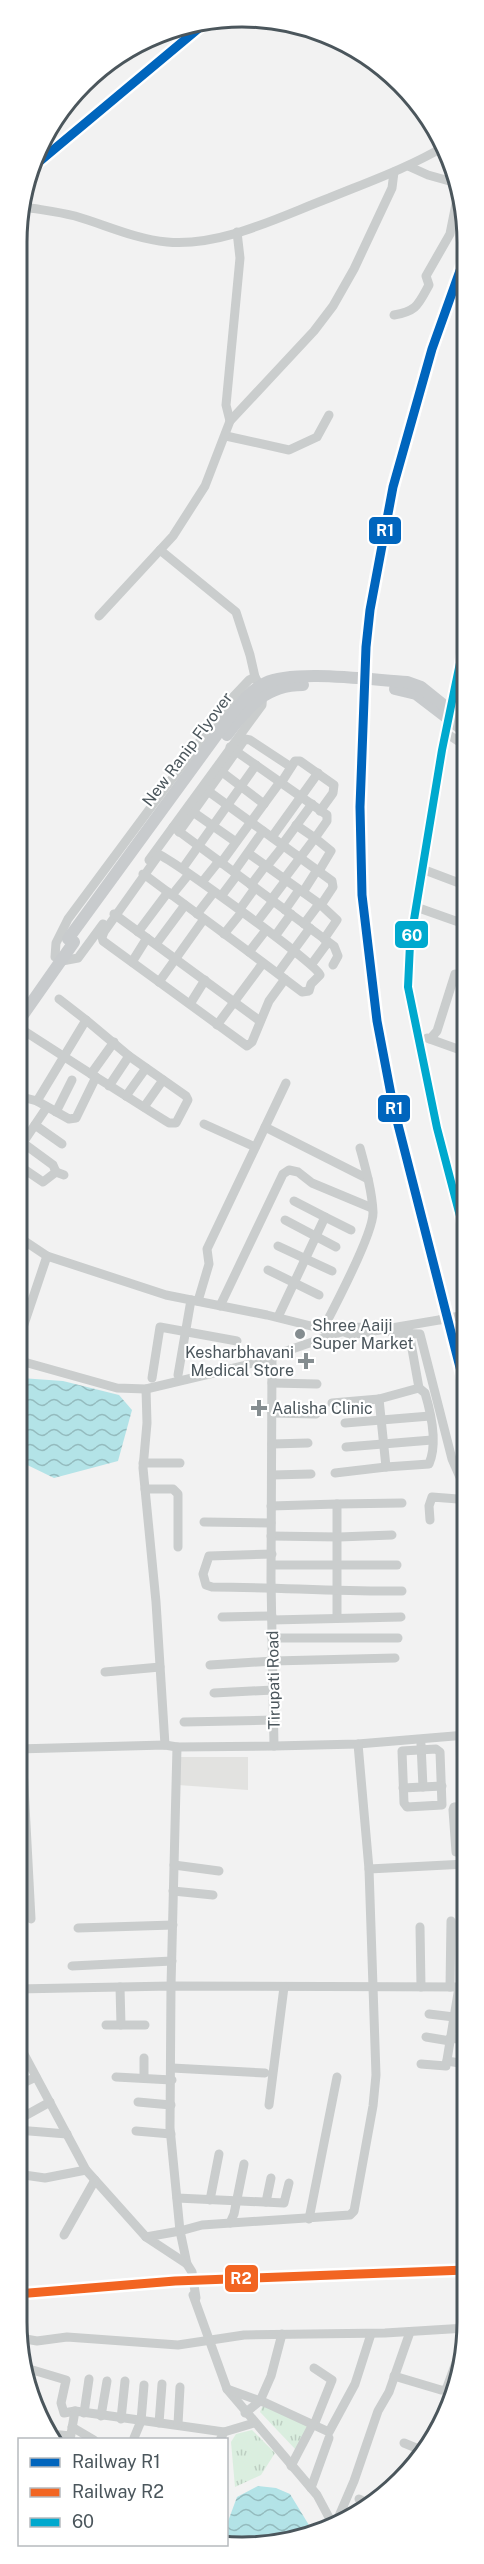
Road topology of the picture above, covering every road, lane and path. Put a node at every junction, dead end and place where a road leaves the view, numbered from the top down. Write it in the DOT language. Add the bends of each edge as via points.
graph roads {
  1 [pos="437,151"];
  2 [pos="408,166"];
  3 [pos="394,172"];
  4 [pos="448,181"];
  5 [pos="30,208"];
  6 [pos="455,211"];
  7 [pos="237,232"];
  8 [pos="394,315"];
  9 [pos="329,415"];
  10 [pos="230,421"];
  11 [pos="226,436"];
  12 [pos="160,550"];
  13 [pos="99,616"];
  14 [pos="255,677"];
  15 [pos="457,677"];
  16 [pos="455,687"];
  17 [pos="452,703"];
  18 [pos="457,707"];
  19 [pos="457,716"];
  20 [pos="457,725"];
  21 [pos="446,733"];
  22 [pos="457,740"];
  23 [pos="233,749"];
  24 [pos="268,752"];
  25 [pos="257,766"];
  26 [pos="291,767"];
  27 [pos="222,772"];
  28 [pos="318,773"];
  29 [pos="280,782"];
  30 [pos="241,787"];
  31 [pos="208,791"];
  32 [pos="301,798"];
  33 [pos="264,804"];
  34 [pos="312,804"];
  35 [pos="228,805"];
  36 [pos="320,811"];
  37 [pos="194,812"];
  38 [pos="251,822"];
  39 [pos="296,825"];
  40 [pos="213,826"];
  41 [pos="176,829"];
  42 [pos="263,831"];
  43 [pos="272,837"];
  44 [pos="315,838"];
  45 [pos="236,842"];
  46 [pos="283,845"];
  47 [pos="198,846"];
  48 [pos="248,853"];
  49 [pos="300,858"];
  50 [pos="220,862"];
  51 [pos="267,866"];
  52 [pos="187,869"];
  53 [pos="422,869"];
  54 [pos="318,871"];
  55 [pos="142,873"];
  56 [pos="236,873"];
  57 [pos="285,879"];
  58 [pos="203,881"];
  59 [pos="457,883"];
  60 [pos="253,886"];
  61 [pos="301,891"];
  62 [pos="170,893"];
  63 [pos="218,893"];
  64 [pos="272,900"];
  65 [pos="185,905"];
  66 [pos="320,905"];
  67 [pos="416,908"];
  68 [pos="241,911"];
  69 [pos="288,912"];
  70 [pos="113,913"];
  71 [pos="201,916"];
  72 [pos="260,918"];
  73 [pos="457,922"];
  74 [pos="307,926"];
  75 [pos="266,930"];
  76 [pos="138,932"];
  77 [pos="278,932"];
  78 [pos="224,934"];
  79 [pos="147,938"];
  80 [pos="326,940"];
  81 [pos="71,941"];
  82 [pos="156,944"];
  83 [pos="295,949"];
  84 [pos="249,952"];
  85 [pos="176,958"];
  86 [pos="58,959"];
  87 [pos="314,961"];
  88 [pos="132,962"];
  89 [pos="263,963"];
  90 [pos="333,965"];
  91 [pos="455,974"];
  92 [pos="281,976"];
  93 [pos="205,980"];
  94 [pos="159,982"];
  95 [pos="27,998"];
  96 [pos="59,999"];
  97 [pos="235,1002"];
  98 [pos="190,1004"];
  99 [pos="27,1008"];
  100 [pos="86,1020"];
  101 [pos="260,1021"];
  102 [pos="217,1025"];
  103 [pos="27,1033"];
  104 [pos="416,1034"];
  105 [pos="430,1039"];
  106 [pos="114,1042"];
  107 [pos="457,1049"];
  108 [pos="64,1056"];
  109 [pos="129,1056"];
  110 [pos="146,1068"];
  111 [pos="94,1075"];
  112 [pos="72,1080"];
  113 [pos="163,1080"];
  114 [pos="286,1083"];
  115 [pos="109,1086"];
  116 [pos="126,1096"];
  117 [pos="27,1098"];
  118 [pos="36,1101"];
  119 [pos="47,1107"];
  120 [pos="144,1107"];
  121 [pos="56,1112"];
  122 [pos="204,1124"];
  123 [pos="35,1125"];
  124 [pos="265,1127"];
  125 [pos="27,1136"];
  126 [pos="63,1144"];
  127 [pos="255,1147"];
  128 [pos="360,1148"];
  129 [pos="27,1151"];
  130 [pos="27,1172"];
  131 [pos="368,1179"];
  132 [pos="457,1200"];
  133 [pos="294,1201"];
  134 [pos="372,1208"];
  135 [pos="325,1217"];
  136 [pos="285,1221"];
  137 [pos="351,1230"];
  138 [pos="316,1236"];
  139 [pos="27,1243"];
  140 [pos="278,1246"];
  141 [pos="336,1247"];
  142 [pos="47,1256"];
  143 [pos="305,1259"];
  144 [pos="268,1270"];
  145 [pos="332,1271"];
  146 [pos="294,1283"];
  147 [pos="319,1295"];
  148 [pos="195,1301"];
  149 [pos="220,1306"];
  150 [pos="27,1315"];
  151 [pos="278,1317"];
  152 [pos="439,1320"];
  153 [pos="323,1329"];
  154 [pos="372,1330"];
  155 [pos="344,1331"];
  156 [pos="186,1332"];
  157 [pos="409,1332"];
  158 [pos="237,1341"];
  159 [pos="272,1357"];
  160 [pos="27,1363"];
  161 [pos="178,1375"];
  162 [pos="152,1378"];
  163 [pos="272,1383"];
  164 [pos="317,1384"];
  165 [pos="418,1388"];
  166 [pos="146,1389"];
  167 [pos="379,1399"];
  168 [pos="332,1403"];
  169 [pos="272,1413"];
  170 [pos="316,1414"];
  171 [pos="430,1416"];
  172 [pos="381,1421"];
  173 [pos="345,1423"];
  174 [pos="432,1440"];
  175 [pos="308,1443"];
  176 [pos="272,1444"];
  177 [pos="384,1444"];
  178 [pos="346,1448"];
  179 [pos="143,1463"];
  180 [pos="180,1463"];
  181 [pos="386,1467"];
  182 [pos="457,1470"];
  183 [pos="335,1473"];
  184 [pos="311,1474"];
  185 [pos="272,1475"];
  186 [pos="145,1489"];
  187 [pos="457,1499"];
  188 [pos="402,1503"];
  189 [pos="337,1504"];
  190 [pos="272,1506"];
  191 [pos="430,1520"];
  192 [pos="204,1522"];
  193 [pos="271,1523"];
  194 [pos="392,1535"];
  195 [pos="271,1536"];
  196 [pos="339,1538"];
  197 [pos="177,1547"];
  198 [pos="272,1554"];
  199 [pos="272,1565"];
  200 [pos="397,1565"];
  201 [pos="338,1567"];
  202 [pos="272,1587"];
  203 [pos="402,1591"];
  204 [pos="338,1592"];
  205 [pos="222,1617"];
  206 [pos="401,1617"];
  207 [pos="272,1618"];
  208 [pos="337,1618"];
  209 [pos="272,1638"];
  210 [pos="398,1638"];
  211 [pos="395,1658"];
  212 [pos="273,1661"];
  213 [pos="210,1665"];
  214 [pos="160,1667"];
  215 [pos="105,1672"];
  216 [pos="273,1690"];
  217 [pos="214,1693"];
  218 [pos="273,1720"];
  219 [pos="184,1722"];
  220 [pos="457,1736"];
  221 [pos="421,1739"];
  222 [pos="358,1744"];
  223 [pos="165,1745"];
  224 [pos="274,1746"];
  225 [pos="177,1747"];
  226 [pos="27,1749"];
  227 [pos="421,1749"];
  228 [pos="442,1786"];
  229 [pos="423,1787"];
  230 [pos="403,1788"];
  231 [pos="457,1807"];
  232 [pos="457,1852"];
  233 [pos="27,1862"];
  234 [pos="457,1864"];
  235 [pos="174,1865"];
  236 [pos="369,1869"];
  237 [pos="219,1871"];
  238 [pos="173,1891"];
  239 [pos="213,1895"];
  240 [pos="31,1919"];
  241 [pos="451,1921"];
  242 [pos="173,1926"];
  243 [pos="78,1928"];
  244 [pos="420,1928"];
  245 [pos="172,1961"];
  246 [pos="72,1966"];
  247 [pos="457,1978"];
  248 [pos="171,1986"];
  249 [pos="120,1987"];
  250 [pos="284,1987"];
  251 [pos="375,1987"];
  252 [pos="421,1987"];
  253 [pos="457,1987"];
  254 [pos="27,1989"];
  255 [pos="457,1994"];
  256 [pos="429,2014"];
  257 [pos="454,2016"];
  258 [pos="106,2025"];
  259 [pos="121,2025"];
  260 [pos="145,2025"];
  261 [pos="426,2037"];
  262 [pos="450,2040"];
  263 [pos="457,2040"];
  264 [pos="144,2058"];
  265 [pos="447,2061"];
  266 [pos="457,2063"];
  267 [pos="27,2064"];
  268 [pos="421,2064"];
  269 [pos="172,2068"];
  270 [pos="266,2073"];
  271 [pos="36,2077"];
  272 [pos="116,2077"];
  273 [pos="144,2078"];
  274 [pos="338,2078"];
  275 [pos="172,2080"];
  276 [pos="27,2081"];
  277 [pos="50,2102"];
  278 [pos="138,2102"];
  279 [pos="171,2104"];
  280 [pos="269,2105"];
  281 [pos="27,2115"];
  282 [pos="27,2131"];
  283 [pos="136,2131"];
  284 [pos="67,2134"];
  285 [pos="171,2134"];
  286 [pos="219,2154"];
  287 [pos="244,2164"];
  288 [pos="86,2170"];
  289 [pos="27,2175"];
  290 [pos="271,2178"];
  291 [pos="95,2180"];
  292 [pos="289,2183"];
  293 [pos="177,2198"];
  294 [pos="210,2200"];
  295 [pos="235,2201"];
  296 [pos="266,2202"];
  297 [pos="309,2219"];
  298 [pos="230,2223"];
  299 [pos="180,2231"];
  300 [pos="64,2235"];
  301 [pos="146,2237"];
  302 [pos="188,2266"];
  303 [pos="457,2329"];
  304 [pos="410,2332"];
  305 [pos="282,2334"];
  306 [pos="371,2334"];
  307 [pos="27,2339"];
  308 [pos="209,2341"];
  309 [pos="314,2368"];
  310 [pos="32,2370"];
  311 [pos="394,2376"];
  312 [pos="89,2379"];
  313 [pos="107,2381"];
  314 [pos="125,2381"];
  315 [pos="162,2384"];
  316 [pos="144,2385"];
  317 [pos="180,2387"];
  318 [pos="227,2389"];
  319 [pos="446,2390"];
  320 [pos="260,2401"];
  321 [pos="80,2412"];
  322 [pos="245,2413"];
  323 [pos="101,2416"];
  324 [pos="121,2419"];
  325 [pos="141,2421"];
  326 [pos="159,2423"];
  327 [pos="254,2423"];
  328 [pos="178,2424"];
  329 [pos="313,2424"];
  330 [pos="71,2434"];
  331 [pos="222,2436"];
  332 [pos="89,2438"];
  333 [pos="134,2438"];
  334 [pos="329,2438"];
  335 [pos="404,2443"];
  336 [pos="415,2450"];
  337 [pos="291,2466"];
  338 [pos="311,2488"];
  339 [pos="359,2499"];
  340 [pos="362,2500"];
  341 [pos="339,2514"];
  342 [pos="330,2518"];
  1 -- 2 [label="street"];
  2 -- 3 [label="street"];
  2 -- 4 [label="street"];
  3 -- 7 [label="street"];
  3 -- 10 [label="street" via="392,188 333,306"];
  5 -- 7 [label="street" via="168,242 198,241"];
  6 -- 8 [label="street" via="450,234 426,276 429,285 418,304 410,312"];
  7 -- 10 [label="street" via="240,258 226,405"];
  9 -- 11 [label="street" via="317,437 290,450"];
  10 -- 11 [label="street"];
  11 -- 12 [label="street" via="206,486"];
  12 -- 13 [label="street"];
  12 -- 14 [label="street" via="236,612"];
  14 -- 23 [label="street" via="263,691 262,705"];
  14 -- 86 [label="street" via="232,698 68,919 56,943"];
  15 -- 16 [label="street"];
  16 -- 17 [label="street"];
  17 -- 18 [label="street"];
  17 -- 21 [label="street"];
  19 -- 81 [label="main road, New Ranip Flyover, bridge" via="422,687 407,682 302,676 263,684 232,714"];
  20 -- 81 [label="main road, New Ranip Flyover, bridge" via="406,690 300,685 266,693 243,714"];
  21 -- 22 [label="street"];
  21 -- 53 [label="street"];
  23 -- 24 [label="street" via="248,739"];
  23 -- 25 [label="street"];
  23 -- 27 [label="street"];
  23 -- 41 [label="street"];
  24 -- 25 [label="street"];
  24 -- 26 [label="street"];
  25 -- 29 [label="street"];
  25 -- 30 [label="street"];
  26 -- 28 [label="street" via="298,760"];
  26 -- 29 [label="street"];
  27 -- 30 [label="street"];
  27 -- 31 [label="street"];
  28 -- 32 [label="street"];
  28 -- 36 [label="street" via="335,788"];
  29 -- 32 [label="street"];
  29 -- 33 [label="street"];
  30 -- 33 [label="street"];
  30 -- 35 [label="street"];
  31 -- 35 [label="street"];
  31 -- 37 [label="street"];
  32 -- 34 [label="street"];
  32 -- 43 [label="street"];
  33 -- 38 [label="street"];
  34 -- 36 [label="street"];
  34 -- 39 [label="street"];
  35 -- 38 [label="street"];
  35 -- 40 [label="street"];
  36 -- 44 [label="street" via="328,817"];
  37 -- 40 [label="street"];
  37 -- 41 [label="street"];
  38 -- 42 [label="street"];
  38 -- 45 [label="street"];
  39 -- 44 [label="street"];
  39 -- 46 [label="street"];
  40 -- 45 [label="street"];
  40 -- 47 [label="street"];
  41 -- 47 [label="street"];
  41 -- 55 [label="street"];
  42 -- 43 [label="street"];
  42 -- 48 [label="street"];
  43 -- 46 [label="street"];
  44 -- 49 [label="street"];
  44 -- 54 [label="street" via="332,851"];
  45 -- 50 [label="street"];
  46 -- 49 [label="street"];
  46 -- 51 [label="street"];
  47 -- 50 [label="street"];
  47 -- 52 [label="street"];
  48 -- 51 [label="street"];
  48 -- 56 [label="street"];
  49 -- 54 [label="street"];
  49 -- 57 [label="street"];
  50 -- 56 [label="street"];
  50 -- 58 [label="street"];
  51 -- 57 [label="street"];
  51 -- 60 [label="street"];
  52 -- 55 [label="street" via="160,855"];
  52 -- 62 [label="street"];
  52 -- 63 [label="street"];
  53 -- 59 [label="street"];
  53 -- 67 [label="street"];
  54 -- 61 [label="street"];
  54 -- 66 [label="street" via="333,883"];
  55 -- 62 [label="street"];
  55 -- 70 [label="street"];
  56 -- 60 [label="street"];
  56 -- 63 [label="street"];
  57 -- 61 [label="street"];
  57 -- 64 [label="street"];
  60 -- 64 [label="street"];
  60 -- 68 [label="street"];
  61 -- 66 [label="street"];
  61 -- 69 [label="street"];
  62 -- 65 [label="street"];
  62 -- 76 [label="street"];
  63 -- 68 [label="street"];
  63 -- 71 [label="street"];
  64 -- 69 [label="street"];
  64 -- 72 [label="street"];
  65 -- 71 [label="street"];
  65 -- 82 [label="street"];
  66 -- 74 [label="street"];
  66 -- 80 [label="street" via="336,920"];
  67 -- 73 [label="street"];
  67 -- 104 [label="street" via="408,987"];
  68 -- 75 [label="street"];
  68 -- 78 [label="street"];
  69 -- 74 [label="street"];
  69 -- 77 [label="street"];
  70 -- 76 [label="street"];
  70 -- 86 [label="street" via="78,958"];
  70 -- 88 [label="street" via="103,941"];
  71 -- 78 [label="street"];
  71 -- 85 [label="street"];
  74 -- 80 [label="street"];
  74 -- 83 [label="street"];
  75 -- 83 [label="street"];
  75 -- 84 [label="street"];
  76 -- 79 [label="street"];
  78 -- 84 [label="street"];
  79 -- 82 [label="street"];
  79 -- 88 [label="street"];
  80 -- 87 [label="street"];
  80 -- 90 [label="street" via="338,956"];
  81 -- 86 [label="main road, New Ranip Flyover"];
  82 -- 85 [label="street"];
  83 -- 92 [label="street"];
  83 -- 92 [label="street" via="320,975 305,993"];
  84 -- 89 [label="street"];
  85 -- 93 [label="street"];
  85 -- 94 [label="street"];
  86 -- 95 [label="main road"];
  86 -- 99 [label="main road"];
  88 -- 94 [label="street"];
  89 -- 92 [label="street"];
  89 -- 97 [label="street"];
  91 -- 105 [label="street" via="437,1031"];
  92 -- 101 [label="street"];
  93 -- 97 [label="street"];
  93 -- 98 [label="street"];
  94 -- 98 [label="street"];
  96 -- 100 [label="street"];
  97 -- 101 [label="street"];
  97 -- 102 [label="street"];
  98 -- 102 [label="street"];
  100 -- 106 [label="street"];
  100 -- 108 [label="street"];
  101 -- 102 [label="street" via="247,1046"];
  103 -- 108 [label="street"];
  104 -- 105 [label="street"];
  104 -- 132 [label="street"];
  105 -- 107 [label="street"];
  106 -- 109 [label="street"];
  106 -- 111 [label="street"];
  108 -- 111 [label="street"];
  108 -- 118 [label="street"];
  109 -- 110 [label="street"];
  109 -- 115 [label="street"];
  110 -- 113 [label="street"];
  110 -- 116 [label="street"];
  111 -- 115 [label="street"];
  111 -- 121 [label="street" via="76,1118"];
  112 -- 121 [label="street"];
  113 -- 120 [label="street"];
  113 -- 120 [label="street" via="188,1098 176,1123"];
  114 -- 124 [label="street"];
  115 -- 116 [label="street"];
  116 -- 120 [label="street"];
  117 -- 118 [label="street"];
  118 -- 119 [label="street"];
  119 -- 121 [label="street"];
  119 -- 123 [label="street"];
  122 -- 127 [label="street"];
  123 -- 125 [label="street"];
  123 -- 126 [label="street"];
  124 -- 127 [label="street"];
  124 -- 131 [label="street"];
  127 -- 148 [label="street" via="207,1249 209,1264"];
  128 -- 131 [label="street"];
  129 -- 130 [label="street" via="53,1165 60,1174 43,1182"];
  131 -- 134 [label="street"];
  133 -- 135 [label="street"];
  134 -- 149 [label="street" via="289,1170 283,1174"];
  134 -- 153 [label="street" via="364,1243"];
  135 -- 137 [label="street"];
  135 -- 138 [label="street"];
  136 -- 138 [label="street"];
  138 -- 141 [label="street"];
  138 -- 143 [label="street"];
  139 -- 142 [label="street"];
  140 -- 143 [label="street"];
  142 -- 148 [label="street"];
  142 -- 150 [label="street"];
  143 -- 145 [label="street"];
  143 -- 146 [label="street"];
  144 -- 146 [label="street"];
  146 -- 147 [label="street"];
  146 -- 151 [label="street"];
  148 -- 149 [label="street"];
  148 -- 156 [label="street"];
  149 -- 151 [label="street"];
  151 -- 153 [label="street"];
  152 -- 154 [label="street"];
  153 -- 155 [label="street"];
  154 -- 155 [label="street" via="351,1335"];
  154 -- 157 [label="street" via="379,1334"];
  155 -- 159 [label="street"];
  156 -- 158 [label="street"];
  156 -- 161 [label="street"];
  156 -- 162 [label="street" via="160,1327"];
  157 -- 165 [label="street"];
  157 -- 182 [label="street" via="420,1334"];
  159 -- 163 [label="street, Tirupati Road"];
  159 -- 166 [label="street"];
  160 -- 166 [label="street" via="117,1388"];
  163 -- 164 [label="street"];
  163 -- 169 [label="street, Tirupati Road"];
  165 -- 167 [label="street"];
  165 -- 171 [label="street" via="425,1393"];
  166 -- 179 [label="street"];
  167 -- 168 [label="street"];
  167 -- 172 [label="street"];
  169 -- 170 [label="street"];
  169 -- 176 [label="street, Tirupati Road"];
  171 -- 172 [label="street"];
  171 -- 174 [label="street"];
  172 -- 173 [label="street"];
  172 -- 177 [label="street"];
  174 -- 177 [label="street"];
  174 -- 181 [label="street" via="429,1464"];
  175 -- 176 [label="street"];
  176 -- 185 [label="street, Tirupati Road"];
  177 -- 178 [label="street"];
  177 -- 181 [label="street"];
  179 -- 180 [label="street"];
  179 -- 186 [label="street"];
  181 -- 183 [label="street"];
  184 -- 185 [label="street"];
  185 -- 190 [label="street, Tirupati Road"];
  186 -- 197 [label="street" via="173,1489 178,1494"];
  186 -- 214 [label="street"];
  187 -- 191 [label="street" via="432,1497"];
  188 -- 189 [label="street"];
  189 -- 190 [label="street"];
  189 -- 196 [label="street"];
  190 -- 193 [label="street, Tirupati Road"];
  192 -- 193 [label="street"];
  193 -- 195 [label="street, Tirupati Road"];
  194 -- 196 [label="street"];
  195 -- 196 [label="street"];
  195 -- 198 [label="street, Tirupati Road"];
  196 -- 201 [label="street"];
  198 -- 199 [label="street, Tirupati Road"];
  198 -- 202 [label="street" via="209,1556 203,1574 206,1585 212,1587"];
  199 -- 201 [label="street"];
  199 -- 202 [label="street, Tirupati Road"];
  200 -- 201 [label="street"];
  201 -- 204 [label="street"];
  202 -- 204 [label="street"];
  202 -- 207 [label="street, Tirupati Road"];
  203 -- 204 [label="street"];
  204 -- 208 [label="street"];
  205 -- 207 [label="street"];
  206 -- 208 [label="street"];
  207 -- 208 [label="street"];
  207 -- 209 [label="street, Tirupati Road"];
  209 -- 210 [label="street"];
  209 -- 212 [label="street, Tirupati Road"];
  211 -- 212 [label="street"];
  212 -- 213 [label="street"];
  212 -- 216 [label="street, Tirupati Road"];
  214 -- 215 [label="street"];
  214 -- 223 [label="street"];
  216 -- 217 [label="street"];
  216 -- 218 [label="street, Tirupati Road"];
  218 -- 219 [label="street"];
  218 -- 224 [label="street, Tirupati Road"];
  220 -- 221 [label="street"];
  221 -- 222 [label="street"];
  221 -- 227 [label="street"];
  222 -- 224 [label="street"];
  222 -- 236 [label="street"];
  223 -- 225 [label="street, Tirupati Road"];
  223 -- 226 [label="street, Tirupati Road"];
  224 -- 225 [label="street, Tirupati Road"];
  225 -- 235 [label="street"];
  227 -- 228 [label="street" via="439,1750"];
  227 -- 229 [label="street"];
  227 -- 230 [label="street" via="402,1751"];
  228 -- 229 [label="street"];
  228 -- 230 [label="street" via="442,1804 410,1807 404,1803"];
  229 -- 230 [label="street"];
  231 -- 232 [label="street" via="453,1810"];
  233 -- 240 [label="street"];
  234 -- 236 [label="street"];
  235 -- 237 [label="street"];
  235 -- 238 [label="street"];
  236 -- 251 [label="street"];
  238 -- 239 [label="street"];
  238 -- 242 [label="street"];
  241 -- 247 [label="street"];
  242 -- 243 [label="street"];
  242 -- 245 [label="street"];
  244 -- 252 [label="street"];
  245 -- 246 [label="street"];
  245 -- 248 [label="street"];
  248 -- 249 [label="street"];
  248 -- 250 [label="street"];
  248 -- 269 [label="street"];
  249 -- 254 [label="street"];
  249 -- 259 [label="street"];
  250 -- 251 [label="street"];
  250 -- 280 [label="street"];
  251 -- 252 [label="street"];
  251 -- 297 [label="street" via="374,2106 354,2211 350,2215"];
  252 -- 253 [label="street"];
  255 -- 257 [label="street"];
  256 -- 257 [label="street"];
  257 -- 262 [label="street"];
  258 -- 259 [label="street"];
  259 -- 260 [label="street"];
  261 -- 262 [label="street"];
  262 -- 263 [label="street"];
  262 -- 265 [label="street"];
  264 -- 273 [label="street"];
  265 -- 266 [label="street"];
  265 -- 268 [label="street" via="444,2067"];
  267 -- 271 [label="street"];
  269 -- 270 [label="street"];
  269 -- 275 [label="street"];
  271 -- 276 [label="street"];
  271 -- 277 [label="street"];
  272 -- 273 [label="street"];
  273 -- 275 [label="street"];
  274 -- 297 [label="street"];
  275 -- 279 [label="street"];
  277 -- 281 [label="street"];
  277 -- 284 [label="street"];
  278 -- 279 [label="street"];
  279 -- 285 [label="street"];
  282 -- 284 [label="street"];
  283 -- 285 [label="street"];
  284 -- 288 [label="street"];
  285 -- 293 [label="street"];
  286 -- 294 [label="street"];
  287 -- 295 [label="street"];
  288 -- 289 [label="street" via="45,2178"];
  288 -- 291 [label="street"];
  290 -- 296 [label="street"];
  291 -- 300 [label="street"];
  291 -- 301 [label="street"];
  292 -- 296 [label="street" via="284,2203"];
  293 -- 294 [label="street"];
  293 -- 299 [label="street"];
  294 -- 295 [label="street"];
  295 -- 296 [label="street"];
  295 -- 298 [label="street"];
  297 -- 298 [label="street"];
  298 -- 299 [label="street"];
  299 -- 301 [label="street"];
  299 -- 302 [label="street"];
  301 -- 302 [label="street"];
  302 -- 308 [label="street"];
  303 -- 304 [label="street"];
  304 -- 306 [label="street"];
  304 -- 311 [label="street"];
  305 -- 306 [label="street"];
  305 -- 308 [label="street"];
  305 -- 320 [label="street"];
  306 -- 329 [label="street" via="355,2384 329,2432"];
  307 -- 308 [label="street" via="67,2337 178,2345"];
  308 -- 318 [label="street"];
  309 -- 329 [label="street" via="332,2380"];
  310 -- 321 [label="street" via="66,2380 61,2408 64,2413"];
  311 -- 319 [label="street"];
  311 -- 341 [label="street"];
  312 -- 321 [label="street"];
  313 -- 323 [label="street"];
  314 -- 324 [label="street"];
  315 -- 326 [label="street"];
  316 -- 325 [label="street"];
  317 -- 328 [label="street"];
  318 -- 320 [label="street"];
  318 -- 322 [label="street"];
  320 -- 322 [label="street"];
  320 -- 329 [label="street"];
  321 -- 323 [label="street"];
  321 -- 330 [label="street"];
  322 -- 327 [label="street"];
  323 -- 324 [label="street"];
  324 -- 325 [label="street"];
  325 -- 326 [label="street"];
  325 -- 333 [label="street"];
  326 -- 328 [label="street"];
  327 -- 331 [label="street"];
  327 -- 337 [label="street"];
  328 -- 331 [label="street"];
  329 -- 337 [label="street"];
  330 -- 332 [label="street"];
  334 -- 338 [label="street"];
  335 -- 336 [label="street"];
  337 -- 338 [label="street"];
  338 -- 342 [label="street"];
  339 -- 340 [label="street"];
}
